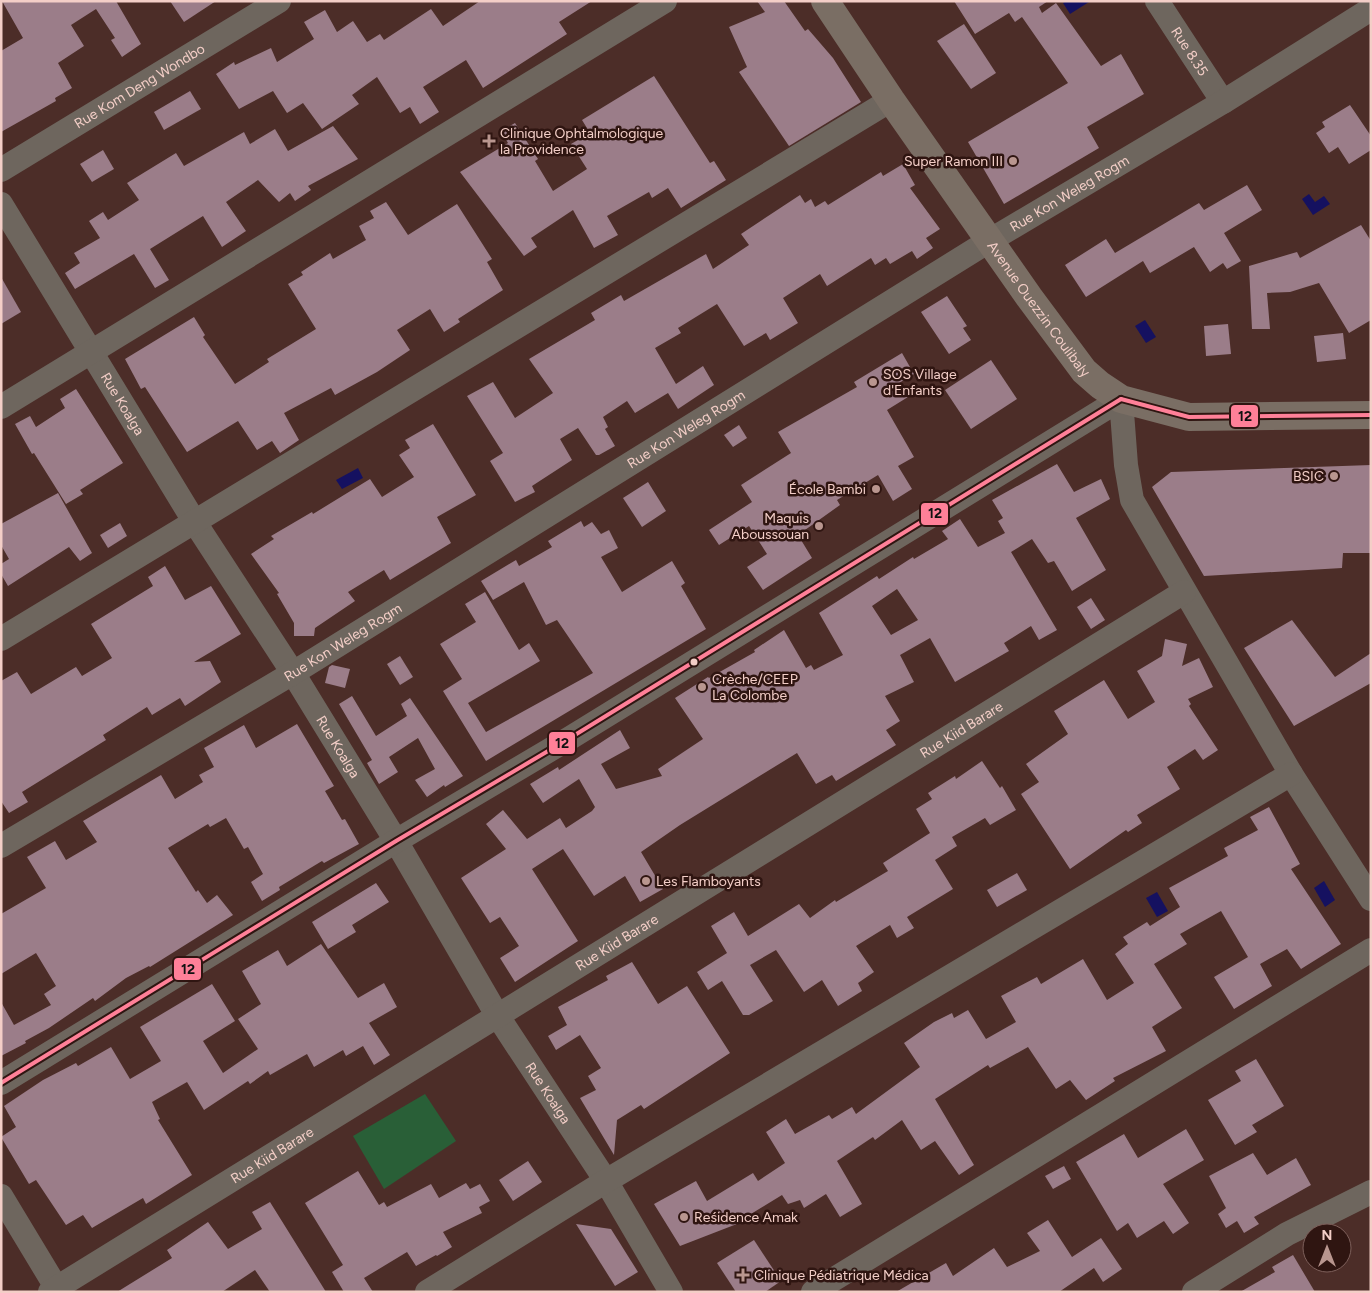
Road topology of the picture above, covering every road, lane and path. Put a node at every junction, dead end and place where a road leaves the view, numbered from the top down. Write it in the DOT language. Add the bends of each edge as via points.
graph roads {
  1 [pos="279,1"];
  2 [pos="665,1"];
  3 [pos="825,1"];
  4 [pos="1157,1"];
  5 [pos="1371,9"];
  6 [pos="891,100"];
  7 [pos="1223,102"];
  8 [pos="1,170"];
  9 [pos="1,204"];
  10 [pos="989,241"];
  11 [pos="91,351"];
  12 [pos="1121,399"];
  13 [pos="1,407"];
  14 [pos="1371,415"];
  15 [pos="194,521"];
  16 [pos="1184,592"];
  17 [pos="1,639"];
  18 [pos="293,673"];
  19 [pos="1291,774"];
  20 [pos="396,841"];
  21 [pos="1,846"];
  22 [pos="1371,899"];
  23 [pos="1371,950"];
  24 [pos="497,1015"];
  25 [pos="1,1083"];
  26 [pos="606,1181"];
  27 [pos="1371,1192"];
  28 [pos="1,1196"];
  29 [pos="55,1290"];
  30 [pos="427,1292"];
  31 [pos="671,1292"];
  32 [pos="813,1292"];
  33 [pos="1194,1292"];
  1 -- 8 [label="street, Rue Kom Deng Wondbo"];
  2 -- 11 [label="street"];
  3 -- 6 [label="main road, Avenue Ouezzin Coulibaly"];
  4 -- 7 [label="street, Rue 8.35"];
  5 -- 7 [label="street, Rue Kon Weleg Rogm"];
  6 -- 10 [label="main road, Avenue Ouezzin Coulibaly"];
  6 -- 15 [label="street"];
  7 -- 10 [label="street, Rue Kon Weleg Rogm"];
  9 -- 11 [label="street, Rue Koalga"];
  10 -- 12 [label="main road, Avenue Ouezzin Coulibaly" via="1084,371"];
  10 -- 18 [label="street, Rue Kon Weleg Rogm"];
  11 -- 13 [label="street"];
  11 -- 15 [label="street, Rue Koalga"];
  12 -- 14 [label="main road, Avenue Ouezzin Coulibaly" via="1189,417"];
  12 -- 16 [label="street" via="1132,500"];
  12 -- 20 [label="street" via="570,738"];
  15 -- 17 [label="street"];
  15 -- 18 [label="street, Rue Koalga"];
  16 -- 19 [label="street"];
  16 -- 24 [label="street, Rue Kiid Barare"];
  18 -- 20 [label="street, Rue Koalga"];
  18 -- 21 [label="street, Rue Kon Weleg Rogm"];
  19 -- 22 [label="street"];
  19 -- 26 [label="street"];
  20 -- 24 [label="street, Rue Koalga"];
  20 -- 25 [label="street"];
  23 -- 32 [label="street"];
  24 -- 26 [label="street, Rue Koalga"];
  24 -- 29 [label="street, Rue Kiid Barare"];
  26 -- 30 [label="street"];
  26 -- 31 [label="street, Rue Koalga"];
  27 -- 33 [label="street" via="1287,1234"];
  28 -- 29 [label="street"];
}
